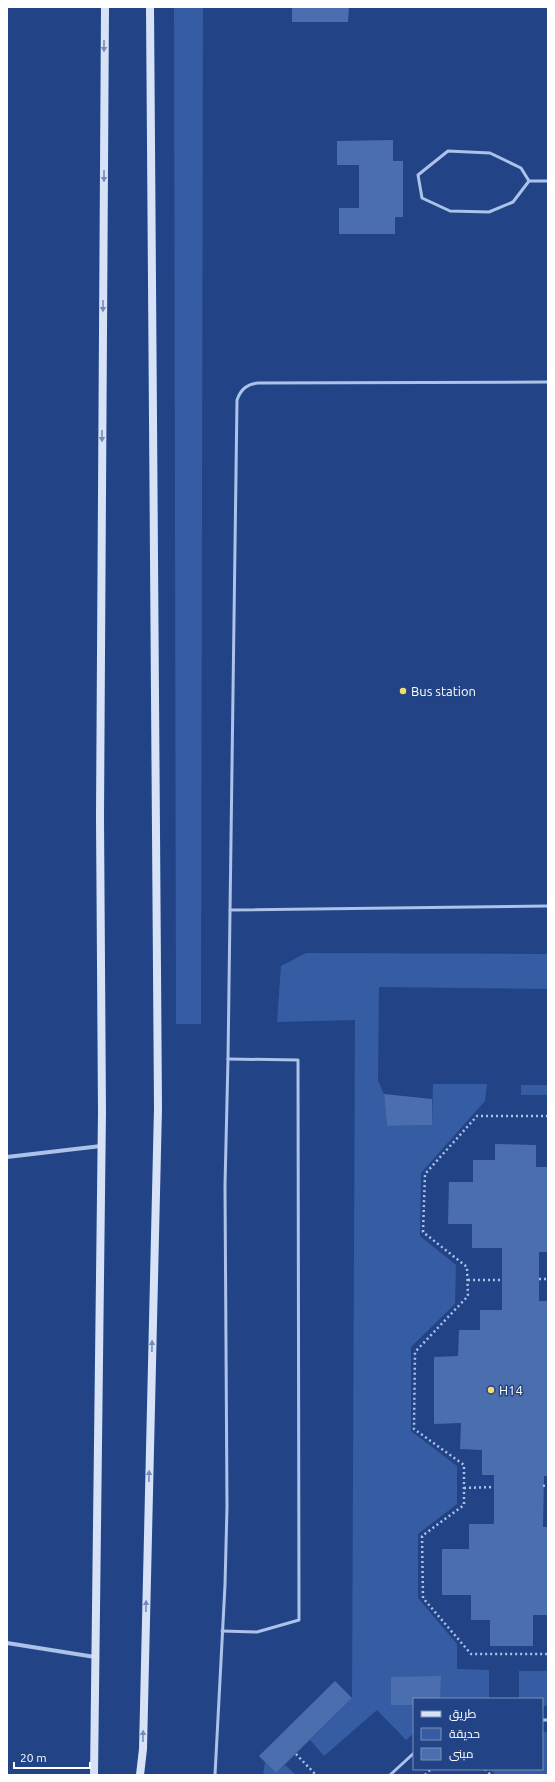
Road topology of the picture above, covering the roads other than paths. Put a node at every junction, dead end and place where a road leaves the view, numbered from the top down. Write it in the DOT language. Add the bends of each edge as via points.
graph roads {
  1 [pos="104,7"];
  2 [pos="150,7"];
  3 [pos="548,181"];
  4 [pos="529,182"];
  5 [pos="548,382"];
  6 [pos="548,906"];
  7 [pos="230,910"];
  8 [pos="228,1059"];
  9 [pos="101,1146"];
  10 [pos="7,1157"];
  11 [pos="222,1631"];
  12 [pos="7,1643"];
  13 [pos="96,1657"];
  14 [pos="413,1754"];
  15 [pos="94,1775"];
  16 [pos="140,1775"];
  17 [pos="215,1775"];
  18 [pos="390,1775"];
  1 -- 9 [label="main road, one-way"];
  16 -- 2 [label="main road, one-way" via="143,1750 158,1108"];
  3 -- 4 [label="lane"];
  4 -- 4 [label="lane" via="521,168 490,153 448,151 418,175 422,198 450,211 489,212 513,202"];
  5 -- 7 [label="lane" via="258,383 247,386 239,395"];
  6 -- 7 [label="lane"];
  7 -- 8 [label="lane"];
  8 -- 11 [label="lane" via="225,1185 227,1507"];
  8 -- 11 [label="lane" via="298,1060 299,1620 257,1632"];
  9 -- 10 [label="street"];
  9 -- 13 [label="main road"];
  11 -- 17 [label="lane"];
  12 -- 13 [label="street"];
  13 -- 15 [label="main road"];
  14 -- 18 [label="lane"];
}
